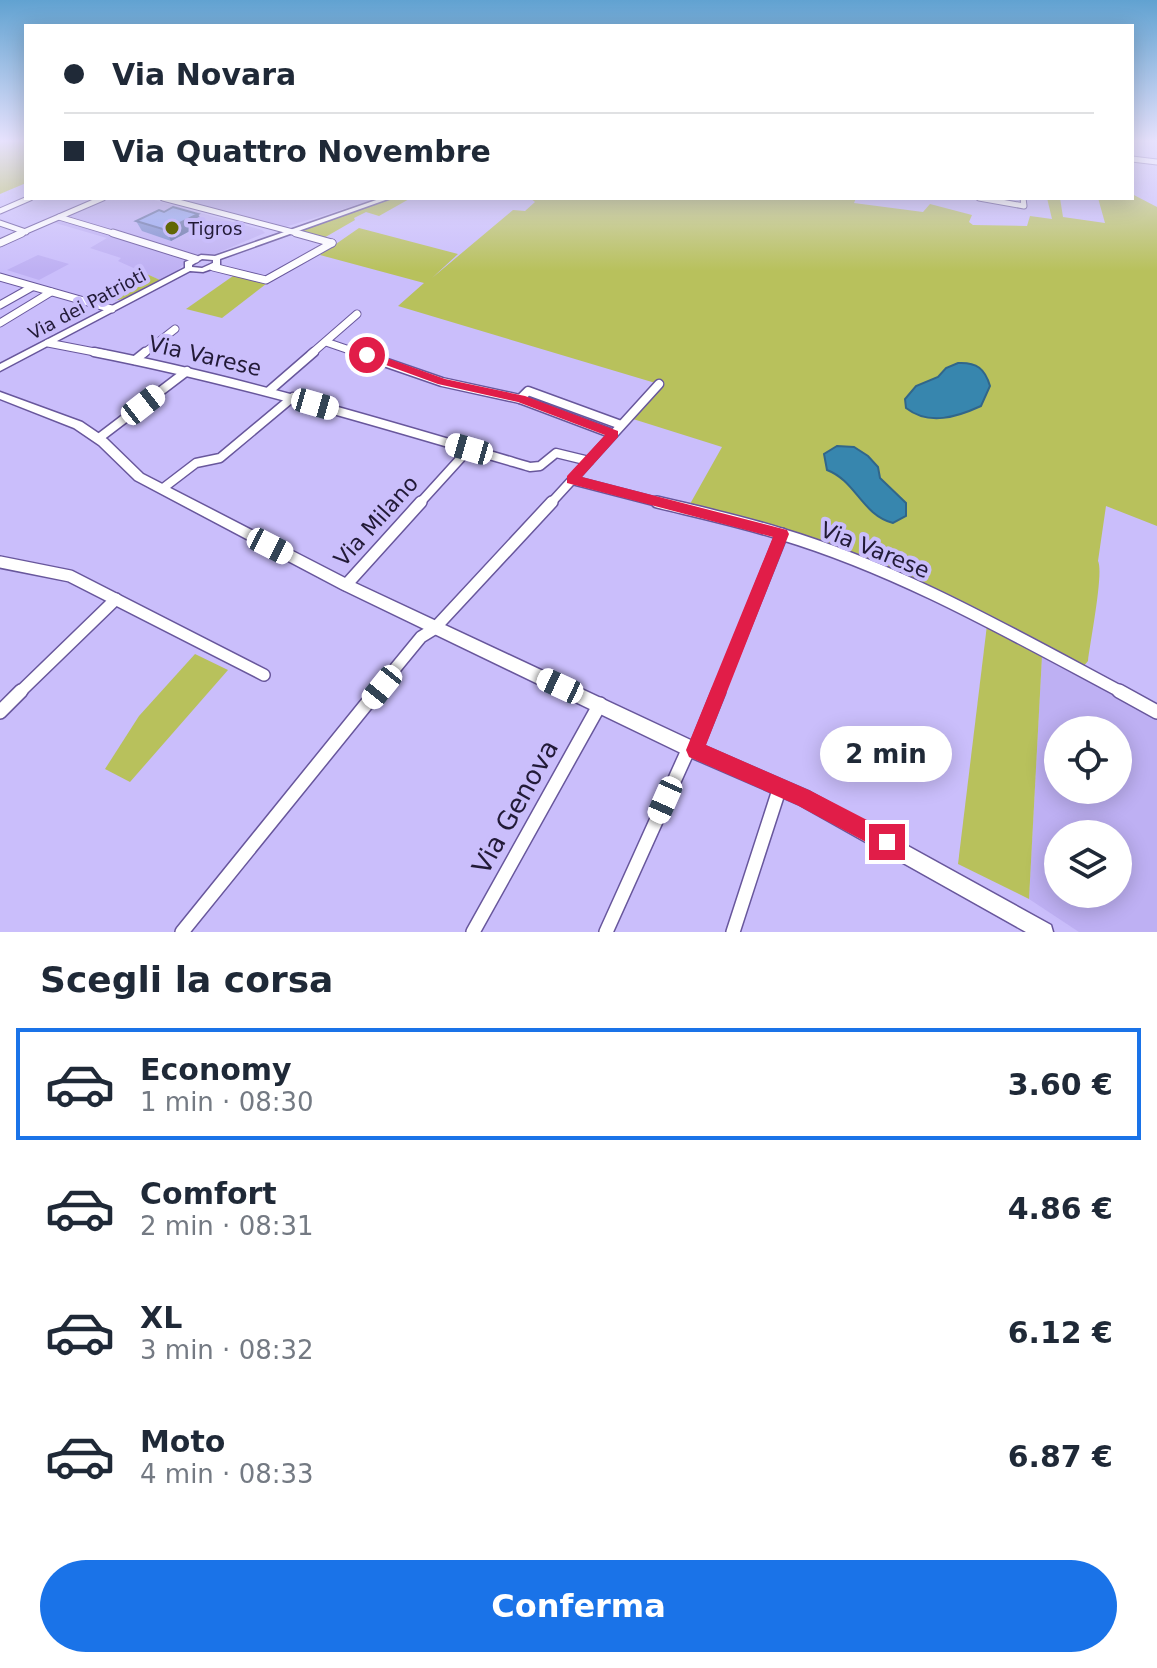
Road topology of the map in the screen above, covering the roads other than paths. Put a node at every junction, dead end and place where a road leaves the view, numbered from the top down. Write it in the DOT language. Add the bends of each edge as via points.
graph roads {
  1 [pos="25,200"];
  2 [pos="98,200"];
  3 [pos="170,200"];
  4 [pos="382,200"];
  5 [pos="985,200"];
  6 [pos="1023,200"];
  7 [pos="0,211"];
  8 [pos="59,217"];
  9 [pos="0,223"];
  10 [pos="26,232"];
  11 [pos="287,232"];
  12 [pos="0,243"];
  13 [pos="190,262"];
  14 [pos="215,262"];
  15 [pos="0,277"];
  16 [pos="32,287"];
  17 [pos="51,292"];
  18 [pos="0,305"];
  19 [pos="112,309"];
  20 [pos="357,314"];
  21 [pos="0,323"];
  22 [pos="175,329"];
  23 [pos="326,342"];
  24 [pos="48,343"];
  25 [pos="135,360"];
  26 [pos="0,368"];
  27 [pos="187,371"];
  28 [pos="659,384"];
  29 [pos="269,391"];
  30 [pos="0,395"];
  31 [pos="293,397"];
  32 [pos="520,399"];
  33 [pos="621,425"];
  34 [pos="613,434"];
  35 [pos="99,438"];
  36 [pos="469,449"];
  37 [pos="589,461"];
  38 [pos="572,480"];
  39 [pos="162,489"];
  40 [pos="782,534"];
  41 [pos="0,562"];
  42 [pos="346,585"];
  43 [pos="116,599"];
  44 [pos="434,629"];
  45 [pos="264,675"];
  46 [pos="600,704"];
  47 [pos="0,712"];
  48 [pos="1157,712"];
  49 [pos="692,749"];
  50 [pos="780,787"];
  51 [pos="182,932"];
  52 [pos="473,932"];
  53 [pos="606,932"];
  54 [pos="733,932"];
  55 [pos="1044,932"];
  1 -- 7 [label="street"];
  2 -- 8 [label="street"];
  3 -- 11 [label="street"];
  4 -- 11 [label="street"];
  5 -- 6 [label="street" via="1024,206"];
  8 -- 10 [label="street"];
  8 -- 13 [label="street"];
  9 -- 10 [label="street"];
  10 -- 12 [label="street"];
  11 -- 14 [label="street"];
  11 -- 14 [label="street" via="332,243 266,280"];
  13 -- 14 [label="street" via="197,271"];
  13 -- 19 [label="street, Via dei Patrioti"];
  15 -- 16 [label="street"];
  16 -- 17 [label="street"];
  16 -- 18 [label="street"];
  17 -- 19 [label="street"];
  17 -- 21 [label="street"];
  19 -- 24 [label="street, Via dei Patrioti"];
  20 -- 23 [label="street"];
  22 -- 25 [label="street"];
  23 -- 29 [label="street"];
  23 -- 32 [label="street" via="442,382"];
  24 -- 25 [label="street, Via Varese"];
  24 -- 26 [label="street, Via dei Patrioti"];
  25 -- 27 [label="street, Via Varese"];
  27 -- 29 [label="street, Via Varese"];
  27 -- 35 [label="street"];
  28 -- 33 [label="street"];
  29 -- 31 [label="street, Via Varese"];
  30 -- 35 [label="street"];
  31 -- 36 [label="street, Via Varese"];
  31 -- 39 [label="street" via="220,458 196,463"];
  32 -- 33 [label="street" via="528,391"];
  32 -- 34 [label="street"];
  33 -- 34 [label="street"];
  34 -- 37 [label="street"];
  35 -- 39 [label="street" via="131,471"];
  36 -- 37 [label="street, Via Varese" via="533,468 552,452"];
  36 -- 42 [label="street, Via Milano"];
  37 -- 38 [label="street"];
  38 -- 40 [label="street, Via Varese"];
  38 -- 44 [label="street"];
  39 -- 42 [label="street"];
  40 -- 48 [label="street, Via Varese" via="883,572 987,620"];
  40 -- 49 [label="street"];
  41 -- 43 [label="street" via="70,576"];
  42 -- 44 [label="street"];
  43 -- 45 [label="street"];
  43 -- 47 [label="street"];
  44 -- 46 [label="street"];
  44 -- 51 [label="street" via="421,637"];
  46 -- 49 [label="street"];
  46 -- 52 [label="street, Via Genova"];
  49 -- 50 [label="street"];
  49 -- 53 [label="street"];
  50 -- 54 [label="street"];
  50 -- 55 [label="street"];
}
